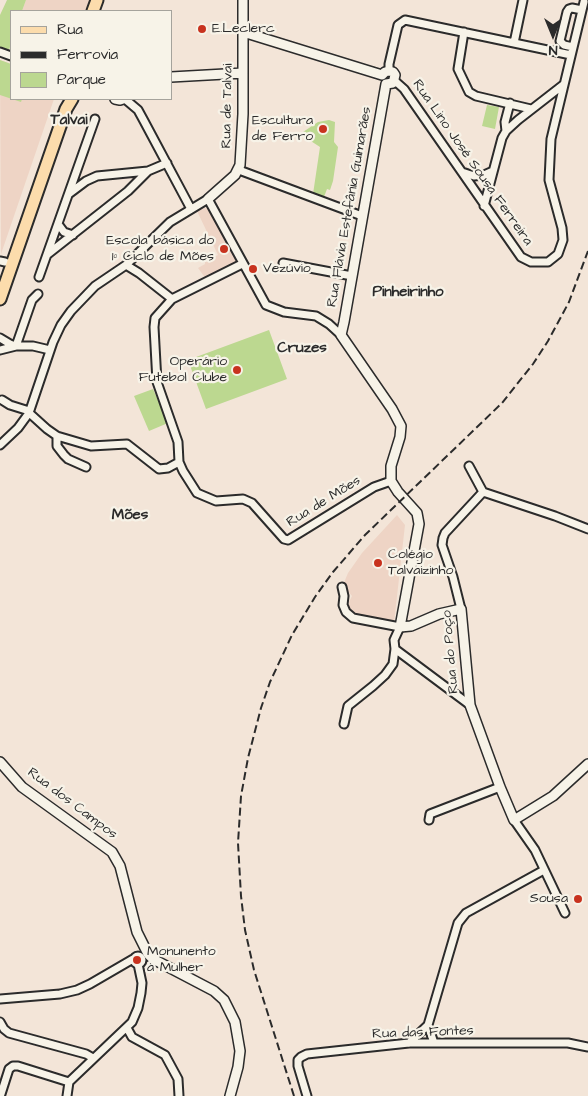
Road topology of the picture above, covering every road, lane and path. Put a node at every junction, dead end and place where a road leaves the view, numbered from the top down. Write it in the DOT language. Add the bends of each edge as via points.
graph roads {
  1 [pos="243,0"];
  2 [pos="523,0"];
  3 [pos="584,5"];
  4 [pos="243,32"];
  5 [pos="464,32"];
  6 [pos="514,43"];
  7 [pos="572,51"];
  8 [pos="243,72"];
  9 [pos="172,77"];
  10 [pos="388,78"];
  11 [pos="564,84"];
  12 [pos="62,100"];
  13 [pos="71,100"];
  14 [pos="125,100"];
  15 [pos="510,103"];
  16 [pos="531,109"];
  17 [pos="95,119"];
  18 [pos="506,131"];
  19 [pos="167,163"];
  20 [pos="239,170"];
  21 [pos="148,171"];
  22 [pos="494,171"];
  23 [pos="462,172"];
  24 [pos="124,173"];
  25 [pos="76,174"];
  26 [pos="86,181"];
  27 [pos="134,185"];
  28 [pos="68,195"];
  29 [pos="208,199"];
  30 [pos="484,206"];
  31 [pos="191,209"];
  32 [pos="362,216"];
  33 [pos="58,224"];
  34 [pos="73,235"];
  35 [pos="48,254"];
  36 [pos="3,262"];
  37 [pos="283,263"];
  38 [pos="242,264"];
  39 [pos="126,265"];
  40 [pos="352,276"];
  41 [pos="39,277"];
  42 [pos="0,278"];
  43 [pos="38,294"];
  44 [pos="0,299"];
  45 [pos="172,299"];
  46 [pos="340,335"];
  47 [pos="0,338"];
  48 [pos="16,346"];
  49 [pos="0,350"];
  50 [pos="50,350"];
  51 [pos="2,400"];
  52 [pos="29,413"];
  53 [pos="57,436"];
  54 [pos="0,445"];
  55 [pos="180,462"];
  56 [pos="469,466"];
  57 [pos="86,467"];
  58 [pos="391,481"];
  59 [pos="483,492"];
  60 [pos="588,529"];
  61 [pos="342,587"];
  62 [pos="461,609"];
  63 [pos="400,627"];
  64 [pos="395,649"];
  65 [pos="470,705"];
  66 [pos="344,724"];
  67 [pos="0,762"];
  68 [pos="588,764"];
  69 [pos="500,787"];
  70 [pos="429,820"];
  71 [pos="514,820"];
  72 [pos="544,870"];
  73 [pos="565,913"];
  74 [pos="143,945"];
  75 [pos="148,954"];
  76 [pos="138,960"];
  77 [pos="0,998"];
  78 [pos="0,1022"];
  79 [pos="428,1025"];
  80 [pos="126,1028"];
  81 [pos="409,1043"];
  82 [pos="434,1044"];
  83 [pos="588,1046"];
  84 [pos="93,1058"];
  85 [pos="69,1082"];
  86 [pos="2,1094"];
  87 [pos="67,1096"];
  88 [pos="179,1096"];
  89 [pos="230,1096"];
  90 [pos="307,1096"];
  1 -- 4 [label="street, Rua de Talvai"];
  2 -- 6 [label="street"];
  3 -- 7 [label="street, Rua Lino José Sousa Ferreira"];
  3 -- 7 [label="street, Rua Lino José Sousa Ferreira" via="569,9 565,21 560,41"];
  4 -- 8 [label="street, Rua de Talvai"];
  4 -- 10 [label="street"];
  5 -- 6 [label="street"];
  5 -- 10 [label="street" via="409,20 400,22 388,64"];
  5 -- 15 [label="street" via="458,69 467,90 476,96"];
  6 -- 7 [label="street"];
  7 -- 11 [label="street, Rua Lino José Sousa Ferreira"];
  8 -- 9 [label="street"];
  8 -- 20 [label="street, Rua de Talvai"];
  10 -- 23 [label="street, Rua Lino José Sousa Ferreira" via="404,89"];
  10 -- 32 [label="street, Rua Flávia Estefânia Guimarães"];
  11 -- 16 [label="street"];
  11 -- 30 [label="street, Rua Lino José Sousa Ferreira" via="549,159 552,191 563,234 558,254 543,263 525,260"];
  12 -- 36 [label="main road"];
  13 -- 44 [label="main road"];
  14 -- 19 [label="street" via="138,110"];
  15 -- 16 [label="street"];
  15 -- 18 [label="street"];
  16 -- 18 [label="street"];
  17 -- 25 [label="street"];
  18 -- 22 [label="street"];
  19 -- 21 [label="street"];
  19 -- 31 [label="street"];
  20 -- 29 [label="street"];
  20 -- 32 [label="street"];
  21 -- 24 [label="street"];
  21 -- 27 [label="street"];
  22 -- 23 [label="street" via="474,176"];
  22 -- 30 [label="street"];
  23 -- 30 [label="street, Rua Lino José Sousa Ferreira"];
  24 -- 26 [label="street" via="97,176"];
  24 -- 27 [label="street" via="132,178"];
  25 -- 26 [label="street"];
  25 -- 28 [label="street"];
  26 -- 28 [label="street"];
  27 -- 34 [label="street"];
  28 -- 33 [label="street"];
  29 -- 31 [label="street"];
  29 -- 38 [label="street"];
  31 -- 39 [label="street" via="170,222"];
  32 -- 40 [label="street, Rua Flávia Estefânia Guimarães"];
  33 -- 34 [label="street" via="64,232"];
  33 -- 35 [label="street"];
  34 -- 35 [label="street"];
  35 -- 41 [label="street"];
  36 -- 42 [label="main road"];
  37 -- 40 [label="street"];
  38 -- 45 [label="street"];
  38 -- 46 [label="street" via="266,305 284,312 316,316"];
  39 -- 45 [label="street"];
  39 -- 50 [label="street" via="81,300 61,325"];
  40 -- 46 [label="street, Rua Flávia Estefânia Guimarães"];
  43 -- 48 [label="street" via="32,300"];
  45 -- 55 [label="street" via="155,318 154,327 157,382 178,442"];
  46 -- 58 [label="street" via="399,421 401,431 391,466"];
  47 -- 48 [label="street"];
  48 -- 49 [label="street"];
  48 -- 50 [label="street"];
  50 -- 52 [label="street"];
  51 -- 52 [label="street"];
  52 -- 53 [label="street"];
  52 -- 54 [label="street"];
  53 -- 55 [label="street" via="91,446 127,444 159,469"];
  53 -- 57 [label="street" via="57,446 64,455"];
  55 -- 58 [label="street, Rua de Mões" via="197,493 216,502 243,499 252,503 288,540 374,486"];
  56 -- 59 [label="street"];
  58 -- 63 [label="street" via="417,513 419,524"];
  59 -- 60 [label="street"];
  59 -- 62 [label="street, Rua do Poço" via="443,538 442,545"];
  61 -- 63 [label="street" via="343,605 353,618"];
  62 -- 63 [label="street"];
  62 -- 65 [label="street, Rua do Poço"];
  63 -- 64 [label="street" via="394,640"];
  64 -- 65 [label="street"];
  64 -- 66 [label="street" via="393,664 385,674 348,706"];
  65 -- 69 [label="street, Rua do Poço"];
  67 -- 74 [label="street, Rua dos Campos" via="22,787 112,852 120,866"];
  68 -- 71 [label="street" via="553,796"];
  69 -- 70 [label="street" via="430,814"];
  69 -- 71 [label="street, Rua do Poço"];
  71 -- 72 [label="street" via="535,850"];
  72 -- 73 [label="street"];
  72 -- 79 [label="street" via="466,913 458,923"];
  74 -- 75 [label="street, Rua dos Campos"];
  74 -- 76 [label="street"];
  75 -- 76 [label="street"];
  75 -- 89 [label="street, Rua dos Campos" via="214,991 224,1000 235,1022 240,1051"];
  76 -- 77 [label="street" via="77,990"];
  76 -- 80 [label="street" via="141,993 132,1022"];
  78 -- 84 [label="street" via="9,1032"];
  79 -- 81 [label="street"];
  79 -- 82 [label="street"];
  80 -- 84 [label="street"];
  80 -- 88 [label="street" via="132,1037 166,1055 178,1079"];
  81 -- 82 [label="street, Rua das Fontes"];
  81 -- 90 [label="street, Rua das Fontes" via="301,1057 298,1066"];
  82 -- 83 [label="street, Rua das Fontes" via="568,1043"];
  84 -- 85 [label="street"];
  85 -- 86 [label="street" via="13,1066 9,1069"];
  85 -- 87 [label="street"];
}
